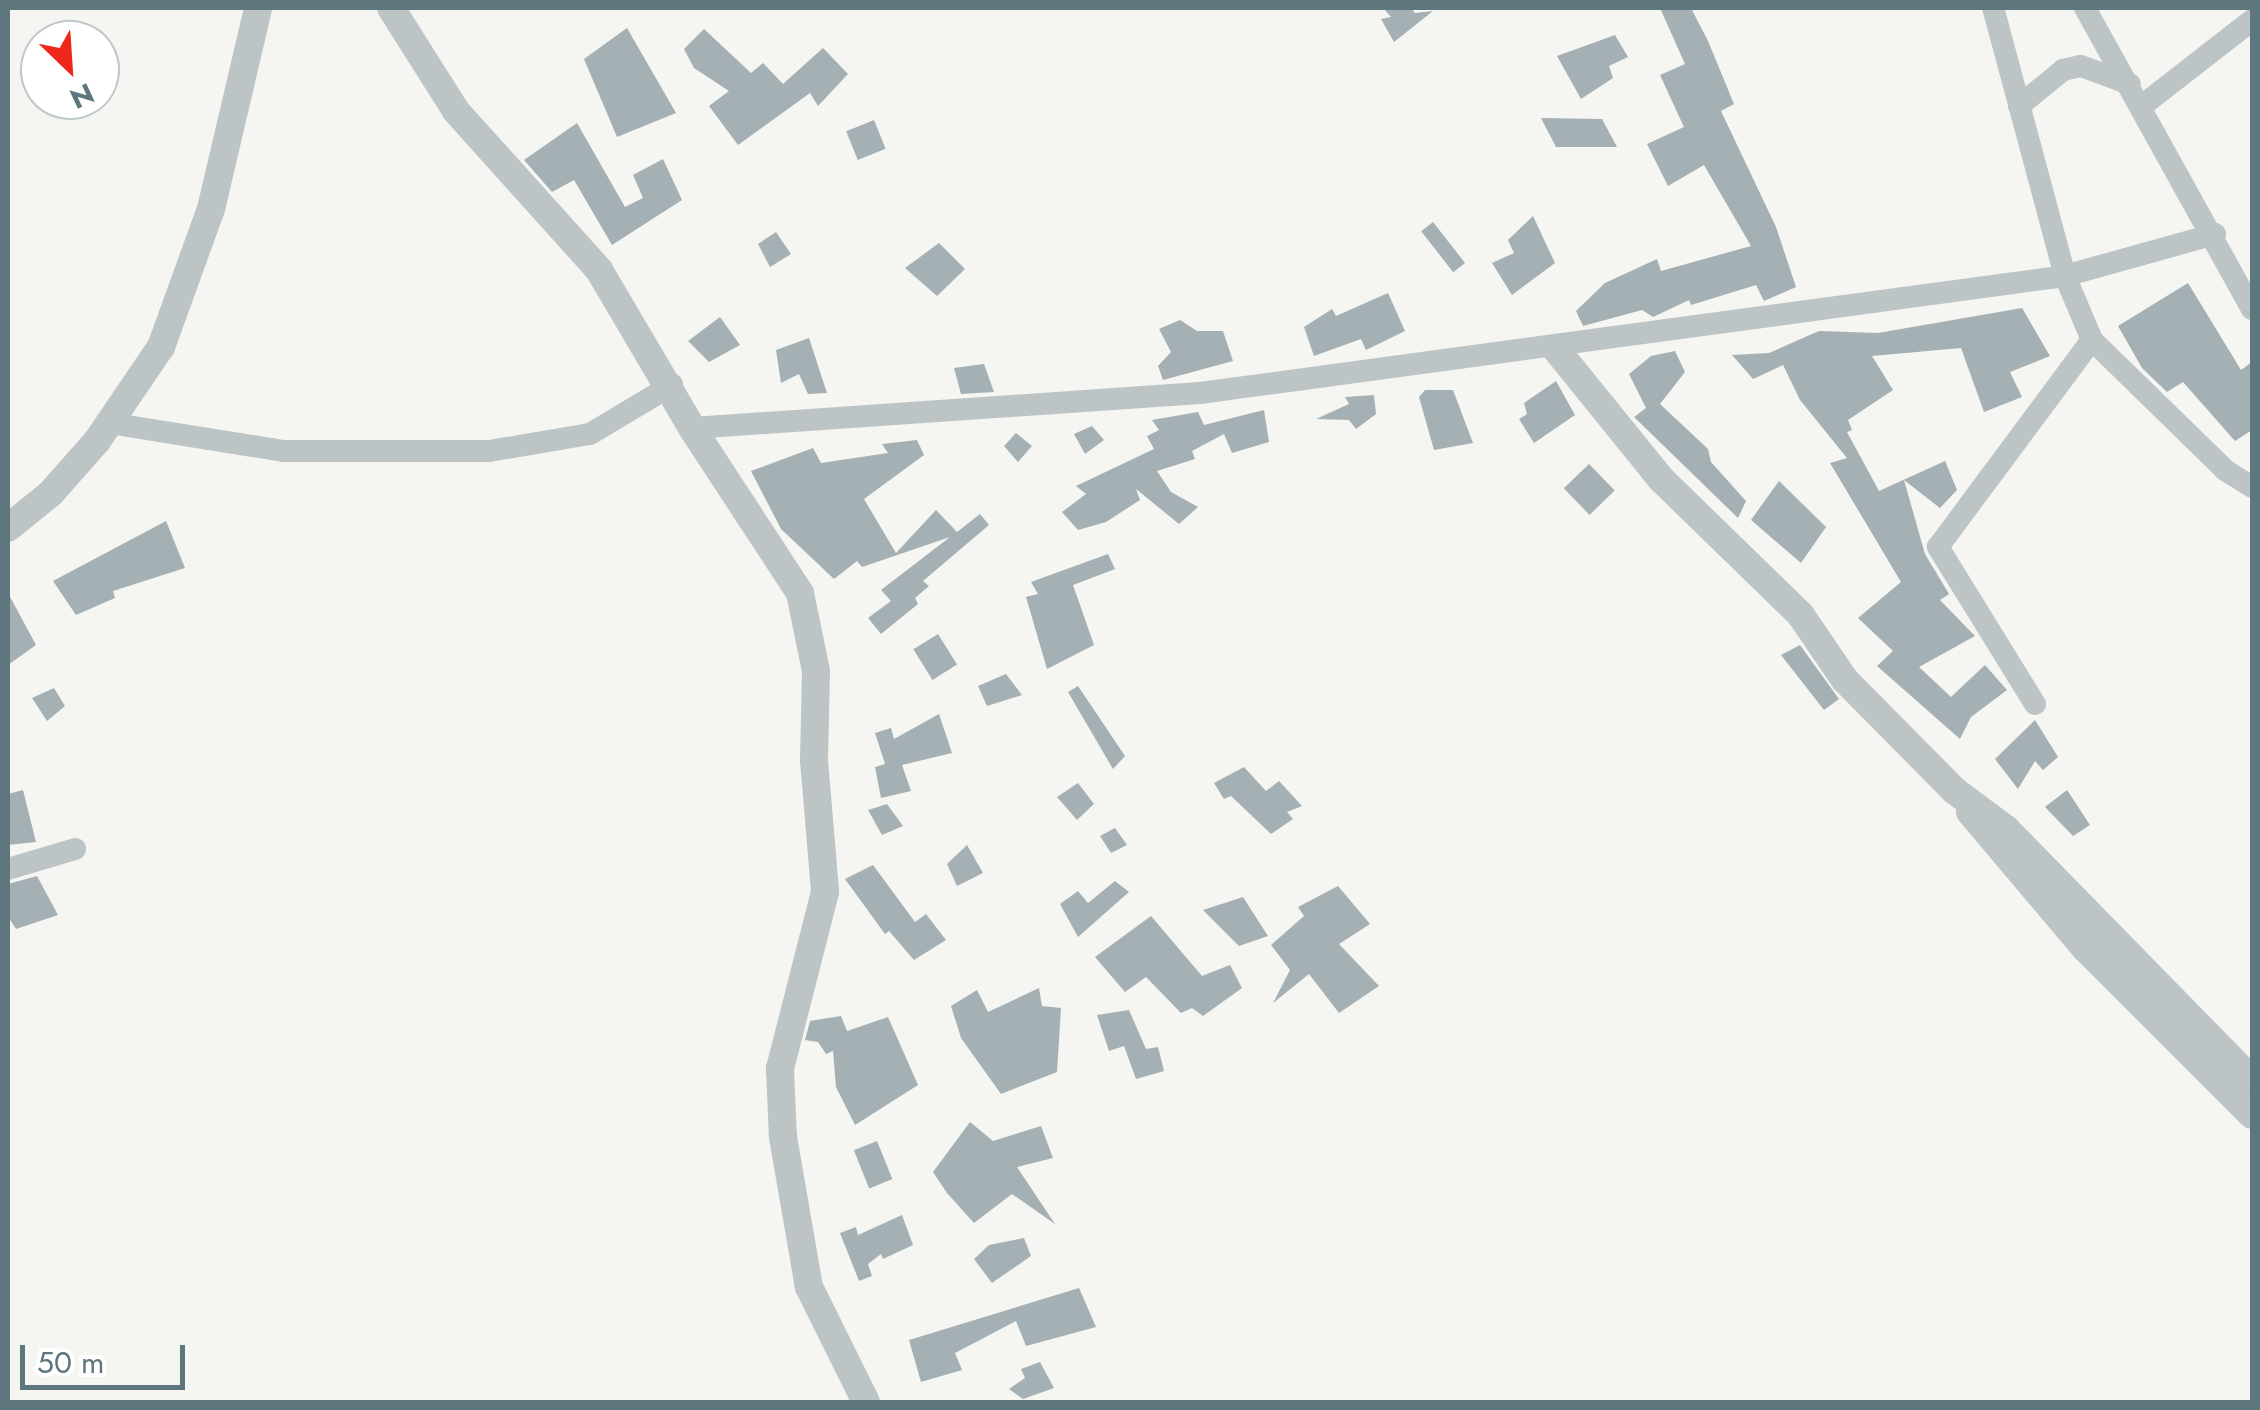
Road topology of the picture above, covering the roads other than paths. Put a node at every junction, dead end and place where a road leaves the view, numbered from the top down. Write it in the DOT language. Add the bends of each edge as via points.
graph roads {
  1 [pos="258,8"];
  2 [pos="391,8"];
  3 [pos="1993,8"];
  4 [pos="2085,8"];
  5 [pos="2252,20"];
  6 [pos="2130,84"];
  7 [pos="2143,105"];
  8 [pos="2019,106"];
  9 [pos="2215,234"];
  10 [pos="2066,276"];
  11 [pos="2252,309"];
  12 [pos="2092,340"];
  13 [pos="1555,348"];
  14 [pos="672,386"];
  15 [pos="109,423"];
  16 [pos="692,428"];
  17 [pos="2252,465"];
  18 [pos="2224,470"];
  19 [pos="2252,487"];
  20 [pos="8,528"];
  21 [pos="2035,704"];
  22 [pos="1954,790"];
  23 [pos="75,849"];
  24 [pos="8,869"];
  25 [pos="2252,1080"];
  26 [pos="2252,1115"];
  27 [pos="866,1402"];
  1 -- 15 [label="street" via="211,209 162,347"];
  2 -- 14 [label="street" via="456,111 600,270"];
  3 -- 8 [label="street"];
  4 -- 6 [label="street"];
  5 -- 7 [label="street"];
  6 -- 7 [label="street"];
  6 -- 8 [label="street" via="2081,66 2063,70"];
  7 -- 9 [label="street"];
  8 -- 10 [label="street"];
  9 -- 10 [label="street"];
  9 -- 11 [label="street"];
  10 -- 12 [label="street"];
  10 -- 13 [label="street"];
  12 -- 18 [label="street"];
  12 -- 21 [label="street" via="1938,547"];
  13 -- 16 [label="street" via="1200,393"];
  13 -- 22 [label="street" via="1661,479 1800,614 1846,680"];
  14 -- 15 [label="street" via="590,434 489,451 284,451"];
  14 -- 16 [label="street"];
  15 -- 20 [label="street" via="51,493"];
  16 -- 27 [label="street" via="800,593 816,671 814,760 824,892 780,1068 783,1137 810,1287"];
  17 -- 18 [label="street"];
  18 -- 19 [label="street"];
  22 -- 25 [label="street" via="2006,829"];
  22 -- 26 [label="street" via="2085,948"];
  23 -- 24 [label="street"];
}
